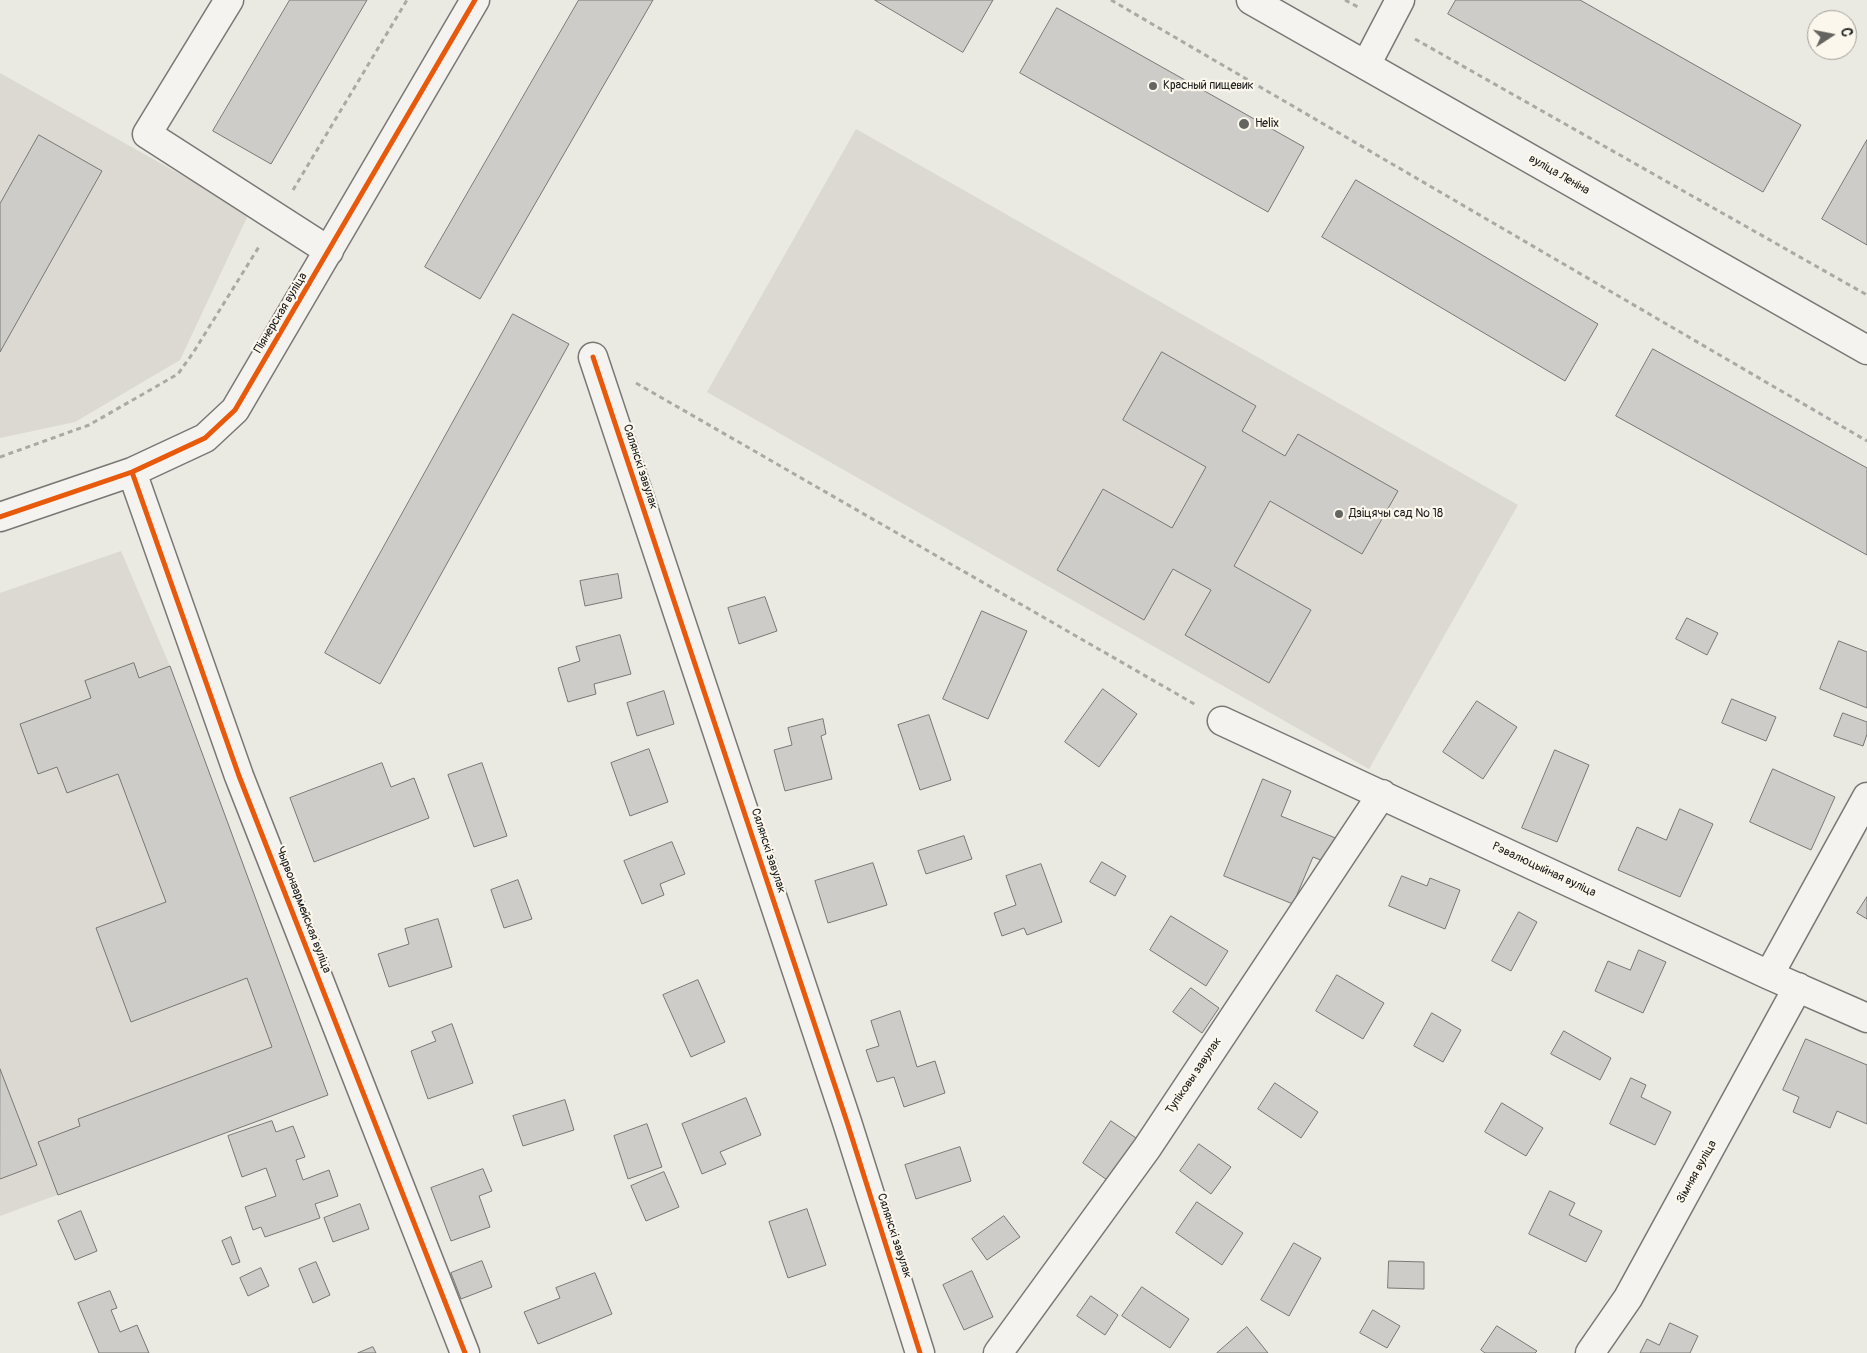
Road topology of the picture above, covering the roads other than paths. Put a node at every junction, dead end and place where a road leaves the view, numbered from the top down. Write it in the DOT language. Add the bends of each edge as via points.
graph roads {
  1 [pos="229,0"];
  2 [pos="475,0"];
  3 [pos="1251,0"];
  4 [pos="1400,0"];
  5 [pos="1366,65"];
  6 [pos="329,252"];
  7 [pos="1867,350"];
  8 [pos="593,357"];
  9 [pos="132,472"];
  10 [pos="0,517"];
  11 [pos="1222,721"];
  12 [pos="1382,794"];
  13 [pos="1867,797"];
  14 [pos="1769,975"];
  15 [pos="1798,987"];
  16 [pos="1867,1018"];
  17 [pos="465,1353"];
  18 [pos="920,1353"];
  19 [pos="998,1353"];
  20 [pos="1590,1353"];
  1 -- 6 [label="street" via="147,134"];
  2 -- 6 [label="street, Піянерская вуліца"];
  3 -- 5 [label="street, вуліца Леніна"];
  4 -- 5 [label="street"];
  5 -- 7 [label="street, вуліца Леніна"];
  6 -- 9 [label="street, Піянерская вуліца" via="235,410 205,438"];
  8 -- 18 [label="street, Сялянскі завулак" via="847,1122"];
  9 -- 10 [label="street, Піянерская вуліца"];
  9 -- 17 [label="street, Чырвонаармейская вуліца" via="239,776"];
  11 -- 12 [label="street, Рэвалюцыйная вуліца"];
  12 -- 14 [label="street, Рэвалюцыйная вуліца"];
  12 -- 19 [label="street, Тупіковы завулак" via="1147,1148"];
  13 -- 14 [label="street"];
  14 -- 15 [label="street, Рэвалюцыйная вуліца"];
  15 -- 16 [label="street, Рэвалюцыйная вуліца"];
  15 -- 20 [label="street, Зімняя вуліца" via="1628,1298"];
}
